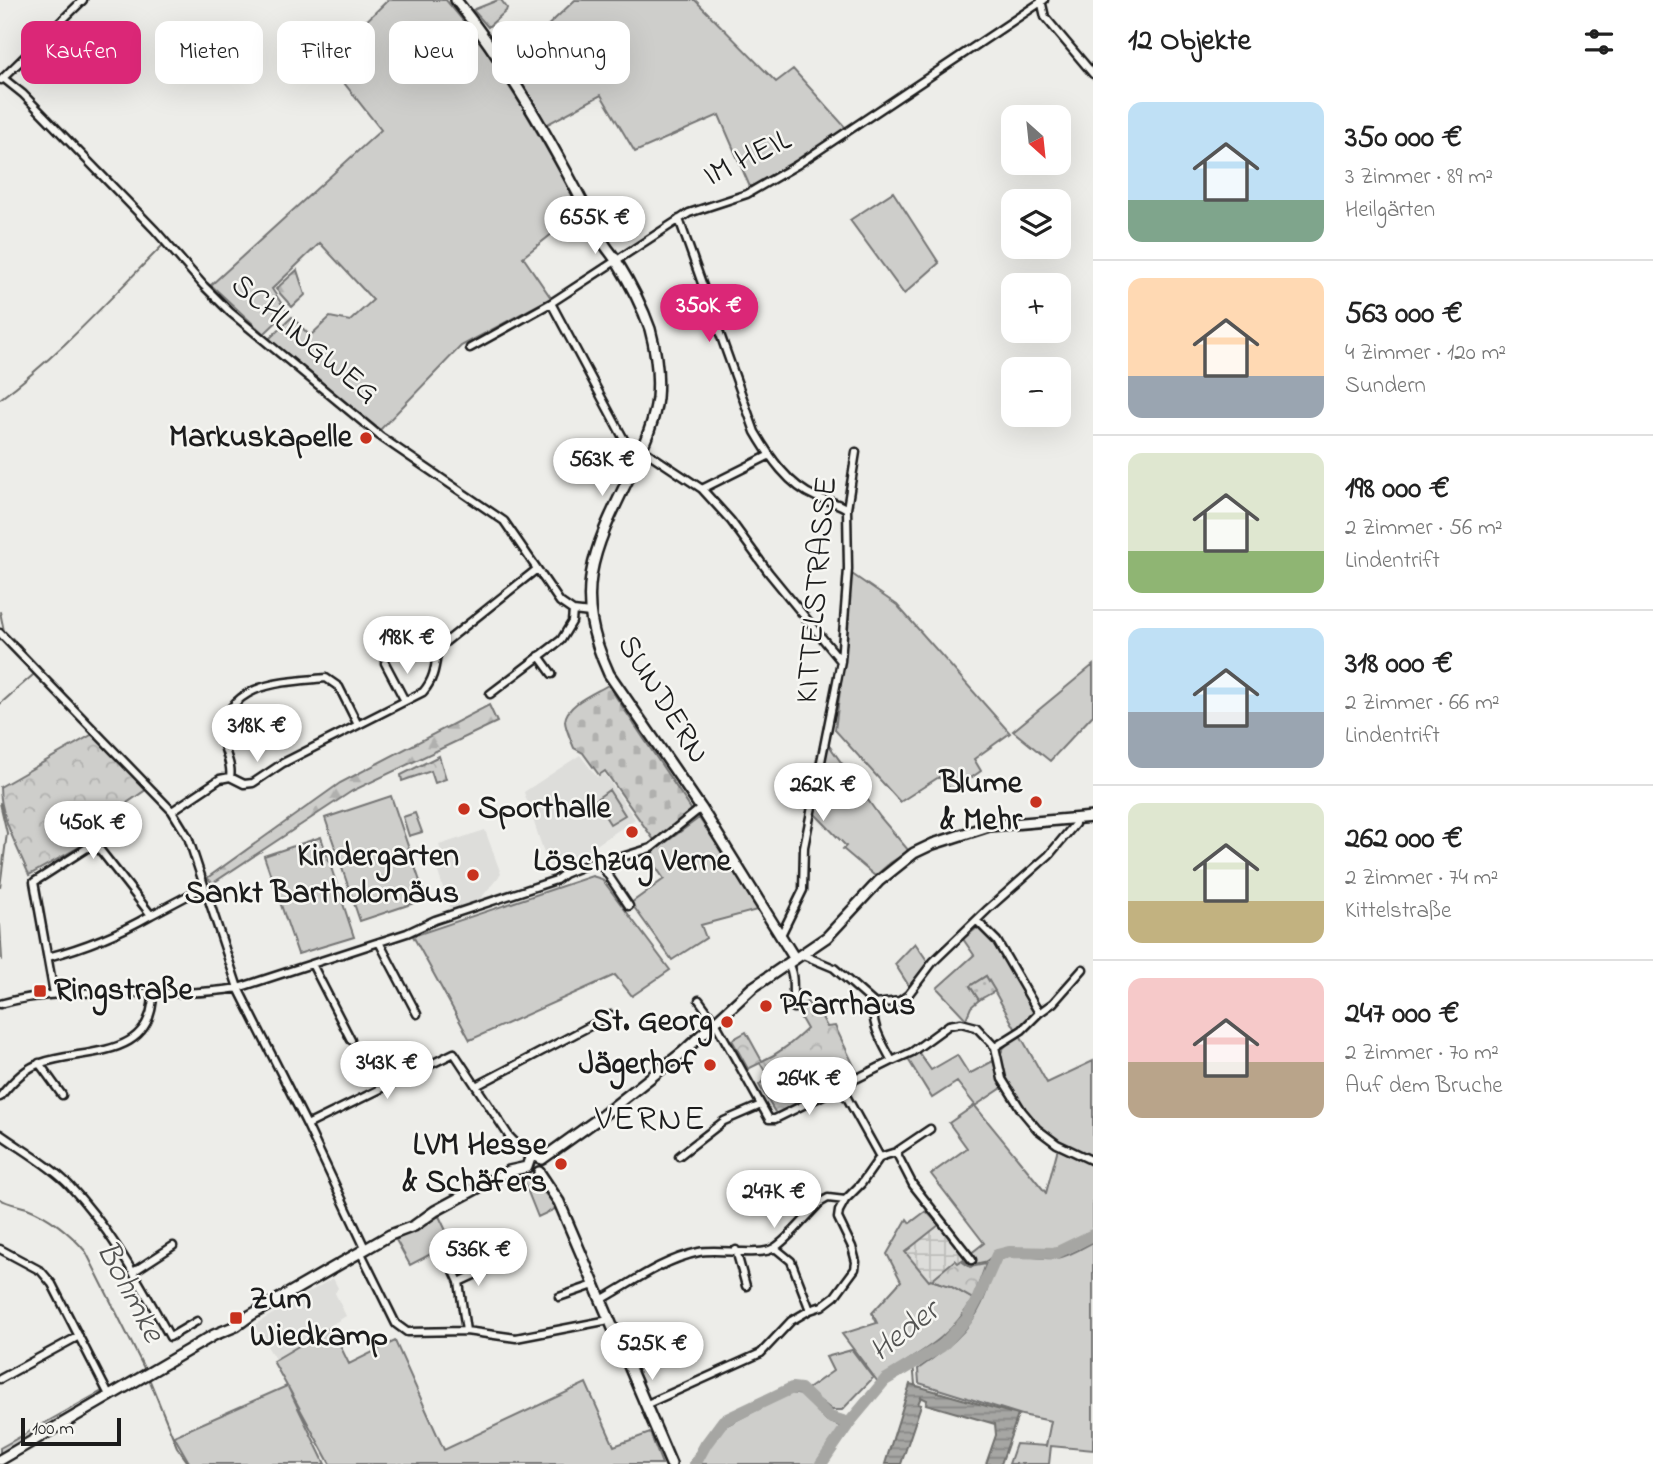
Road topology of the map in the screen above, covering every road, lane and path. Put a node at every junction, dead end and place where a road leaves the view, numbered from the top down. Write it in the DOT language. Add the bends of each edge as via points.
graph roads {
  1 [pos="83,0"];
  2 [pos="456,0"];
  3 [pos="1042,1"];
  4 [pos="1093,74"];
  5 [pos="1,79"];
  6 [pos="679,219"];
  7 [pos="617,262"];
  8 [pos="551,303"];
  9 [pos="470,348"];
  10 [pos="627,445"];
  11 [pos="642,449"];
  12 [pos="856,452"];
  13 [pos="768,456"];
  14 [pos="702,489"];
  15 [pos="847,509"];
  16 [pos="537,569"];
  17 [pos="573,611"];
  18 [pos="590,613"];
  19 [pos="0,633"];
  20 [pos="539,656"];
  21 [pos="841,661"];
  22 [pos="385,663"];
  23 [pos="552,674"];
  24 [pos="490,694"];
  25 [pos="405,701"];
  26 [pos="358,725"];
  27 [pos="230,777"];
  28 [pos="701,808"];
  29 [pos="172,811"];
  30 [pos="1093,817"];
  31 [pos="1074,818"];
  32 [pos="598,860"];
  33 [pos="204,887"];
  34 [pos="629,906"];
  35 [pos="151,915"];
  36 [pos="977,922"];
  37 [pos="781,935"];
  38 [pos="379,942"];
  39 [pos="48,957"];
  40 [pos="795,959"];
  41 [pos="312,964"];
  42 [pos="1083,969"];
  43 [pos="238,988"];
  44 [pos="54,994"];
  45 [pos="153,994"];
  46 [pos="699,1000"];
  47 [pos="0,1004"];
  48 [pos="875,1004"];
  49 [pos="794,1008"];
  50 [pos="1039,1013"];
  51 [pos="417,1014"];
  52 [pos="611,1016"];
  53 [pos="715,1022"];
  54 [pos="351,1040"];
  55 [pos="995,1047"];
  56 [pos="892,1061"];
  57 [pos="39,1063"];
  58 [pos="476,1086"];
  59 [pos="840,1086"];
  60 [pos="62,1095"];
  61 [pos="0,1097"];
  62 [pos="761,1105"];
  63 [pos="307,1125"];
  64 [pos="930,1129"];
  65 [pos="0,1134"];
  66 [pos="896,1152"];
  67 [pos="679,1156"];
  68 [pos="880,1157"];
  69 [pos="542,1159"];
  70 [pos="1093,1161"];
  71 [pos="528,1162"];
  72 [pos="538,1172"];
  73 [pos="845,1200"];
  74 [pos="173,1246"];
  75 [pos="775,1248"];
  76 [pos="0,1249"];
  77 [pos="363,1249"];
  78 [pos="736,1250"];
  79 [pos="513,1257"];
  80 [pos="449,1260"];
  81 [pos="972,1260"];
  82 [pos="133,1272"];
  83 [pos="460,1282"];
  84 [pos="594,1285"];
  85 [pos="746,1286"];
  86 [pos="559,1297"];
  87 [pos="601,1300"];
  88 [pos="810,1310"];
  89 [pos="609,1320"];
  90 [pos="197,1321"];
  91 [pos="466,1331"];
  92 [pos="79,1336"];
  93 [pos="0,1378"];
  94 [pos="110,1397"];
  95 [pos="645,1405"];
  96 [pos="0,1460"];
  97 [pos="671,1464"];
  1 -- 5 [label="street"];
  2 -- 7 [label="street, SUNDERN" via="527,104"];
  3 -- 4 [label="street" via="1045,17"];
  3 -- 6 [label="street, IM HEIL" via="788,170 747,194"];
  5 -- 16 [label="street, SCHLINGWEG" via="23,94 230,312 381,437 504,522"];
  6 -- 7 [label="street, IM HEIL"];
  6 -- 13 [label="street" via="755,432"];
  7 -- 8 [label="street, IM HEIL"];
  7 -- 11 [label="street, SUNDERN" via="640,306 655,353 656,401"];
  8 -- 9 [label="street, IM HEIL"];
  8 -- 10 [label="street"];
  11 -- 14 [label="street"];
  11 -- 18 [label="street, SUNDERN" via="594,558"];
  12 -- 15 [label="street, KITTELSTRASSE"];
  13 -- 14 [label="street"];
  13 -- 15 [label="street" via="800,488"];
  14 -- 21 [label="street"];
  15 -- 21 [label="street, KITTELSTRASSE"];
  16 -- 17 [label="street, SCHLINGWEG" via="560,602"];
  16 -- 25 [label="street" via="435,646 432,683"];
  17 -- 18 [label="street"];
  17 -- 20 [label="street" via="568,631"];
  18 -- 28 [label="street, SUNDERN" via="609,674"];
  19 -- 29 [label="street"];
  20 -- 23 [label="street"];
  20 -- 24 [label="street"];
  21 -- 37 [label="street, KITTELSTRASSE" via="804,847 803,890"];
  22 -- 25 [label="street"];
  25 -- 26 [label="street"];
  26 -- 27 [label="street" via="253,783 244,785"];
  26 -- 27 [label="street" via="339,687 326,678 259,687 245,694 226,719 223,736"];
  27 -- 29 [label="street"];
  28 -- 32 [label="street" via="651,848"];
  28 -- 37 [label="street, SUNDERN"];
  29 -- 33 [label="street" via="188,837"];
  30 -- 31 [label="street"];
  31 -- 36 [label="street" via="1049,855"];
  31 -- 40 [label="street" via="989,826 923,848 879,880 827,937"];
  32 -- 34 [label="street"];
  32 -- 38 [label="street" via="556,880"];
  33 -- 35 [label="street"];
  33 -- 43 [label="street"];
  35 -- 39 [label="street" via="114,936"];
  35 -- 39 [label="street" via="105,854 97,846 88,848 34,882"];
  36 -- 48 [label="street" via="933,962 908,995 900,1001"];
  36 -- 50 [label="street" via="997,941"];
  37 -- 40 [label="street, SUNDERN"];
  38 -- 41 [label="street"];
  38 -- 51 [label="street"];
  39 -- 44 [label="street"];
  40 -- 48 [label="street" via="834,968"];
  40 -- 49 [label="street"];
  40 -- 53 [label="street" via="752,988"];
  41 -- 43 [label="street"];
  41 -- 54 [label="street"];
  42 -- 50 [label="street"];
  43 -- 45 [label="street"];
  43 -- 63 [label="street"];
  44 -- 45 [label="street"];
  44 -- 47 [label="street"];
  45 -- 57 [label="street" via="153,1012 144,1029 125,1043 103,1052"];
  46 -- 53 [label="street"];
  48 -- 56 [label="street" via="873,1017"];
  50 -- 55 [label="street"];
  52 -- 58 [label="street"];
  53 -- 62 [label="street"];
  53 -- 69 [label="street" via="683,1052"];
  55 -- 56 [label="street" via="976,1027 961,1023 948,1025"];
  55 -- 70 [label="street" via="1002,1079 1037,1129"];
  56 -- 59 [label="street"];
  57 -- 60 [label="street"];
  57 -- 61 [label="street"];
  58 -- 63 [label="street" via="454,1053"];
  58 -- 71 [label="street"];
  59 -- 62 [label="street" via="775,1119 769,1119"];
  59 -- 68 [label="street"];
  62 -- 67 [label="street" via="724,1121"];
  63 -- 77 [label="street"];
  64 -- 66 [label="street"];
  65 -- 82 [label="street" via="67,1182"];
  66 -- 68 [label="street"];
  66 -- 81 [label="street" via="913,1185"];
  68 -- 73 [label="street"];
  69 -- 71 [label="street" via="536,1156"];
  69 -- 72 [label="street"];
  71 -- 72 [label="street" via="531,1172"];
  71 -- 77 [label="street"];
  72 -- 84 [label="street" via="559,1202"];
  73 -- 75 [label="street" via="821,1202"];
  73 -- 88 [label="street" via="838,1218 852,1247 855,1269 830,1301"];
  74 -- 82 [label="street"];
  75 -- 78 [label="street"];
  75 -- 88 [label="street" via="791,1261"];
  76 -- 92 [label="street" via="41,1271 52,1283"];
  77 -- 91 [label="street" via="396,1324 407,1332"];
  77 -- 94 [label="street"];
  78 -- 85 [label="street"];
  78 -- 87 [label="street" via="700,1252 664,1263"];
  79 -- 83 [label="street"];
  80 -- 83 [label="street"];
  82 -- 90 [label="street" via="170,1337"];
  83 -- 91 [label="street"];
  84 -- 86 [label="street"];
  84 -- 87 [label="street"];
  87 -- 89 [label="street"];
  88 -- 95 [label="street" via="792,1321 761,1353"];
  89 -- 91 [label="street" via="516,1338"];
  89 -- 95 [label="street"];
  92 -- 93 [label="street"];
  92 -- 94 [label="street"];
  94 -- 96 [label="street"];
  95 -- 97 [label="street"];
}
